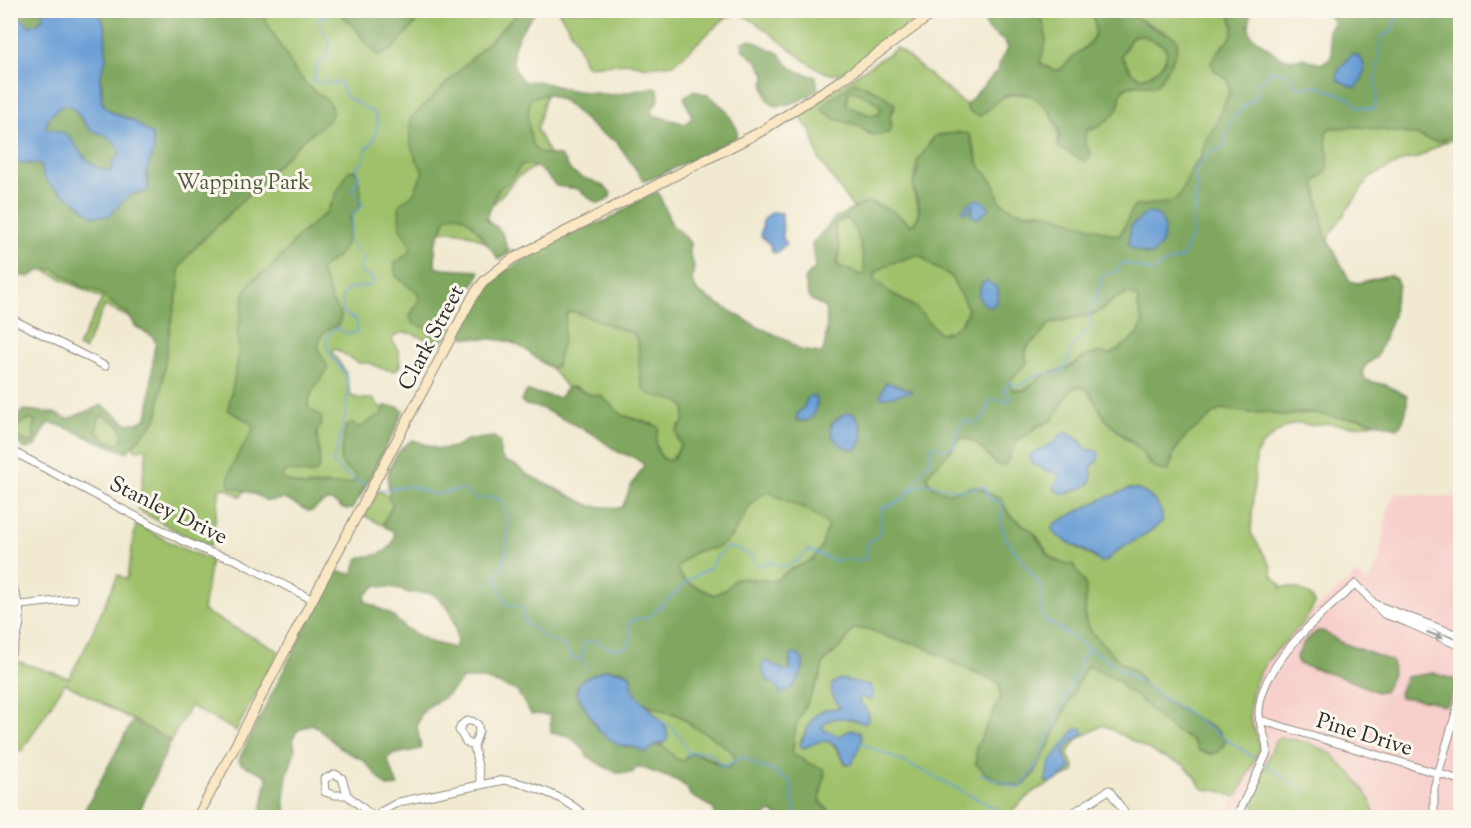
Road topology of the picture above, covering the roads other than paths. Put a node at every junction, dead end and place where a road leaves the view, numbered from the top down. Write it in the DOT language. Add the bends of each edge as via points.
graph roads {
  1 [pos="938,10"];
  2 [pos="12,321"];
  3 [pos="105,366"];
  4 [pos="10,450"];
  5 [pos="10,580"];
  6 [pos="74,599"];
  7 [pos="313,600"];
  8 [pos="1374,604"];
  9 [pos="21,605"];
  10 [pos="1461,636"];
  11 [pos="1461,646"];
  12 [pos="10,657"];
  13 [pos="1461,699"];
  14 [pos="1260,720"];
  15 [pos="474,746"];
  16 [pos="1438,774"];
  17 [pos="1461,780"];
  18 [pos="482,783"];
  19 [pos="347,795"];
  20 [pos="1237,814"];
  21 [pos="197,818"];
  22 [pos="375,818"];
  23 [pos="586,818"];
  24 [pos="1065,818"];
  25 [pos="1128,818"];
  26 [pos="1231,818"];
  27 [pos="1434,818"];
  1 -- 7 [label="main road, Clark Street" via="780,120 512,259 485,280 474,294"];
  2 -- 3 [label="street"];
  4 -- 7 [label="street, Stanley Drive" via="181,540 236,560"];
  5 -- 9 [label="street"];
  6 -- 9 [label="street"];
  7 -- 21 [label="main road, Clark Street"];
  8 -- 10 [label="street"];
  8 -- 11 [label="street, one-way" via="1384,614"];
  8 -- 14 [label="street" via="1356,584 1331,604 1280,660 1266,685"];
  9 -- 12 [label="street"];
  13 -- 16 [label="street"];
  14 -- 16 [label="street, Pine Drive"];
  14 -- 20 [label="street" via="1266,757"];
  15 -- 18 [label="street"];
  16 -- 17 [label="street, Pine Drive"];
  16 -- 27 [label="street" via="1433,795"];
  18 -- 22 [label="street" via="399,802"];
  18 -- 23 [label="street" via="517,782 565,801"];
  19 -- 22 [label="street"];
  20 -- 26 [label="street"];
  24 -- 25 [label="street" via="1109,790"];
}
